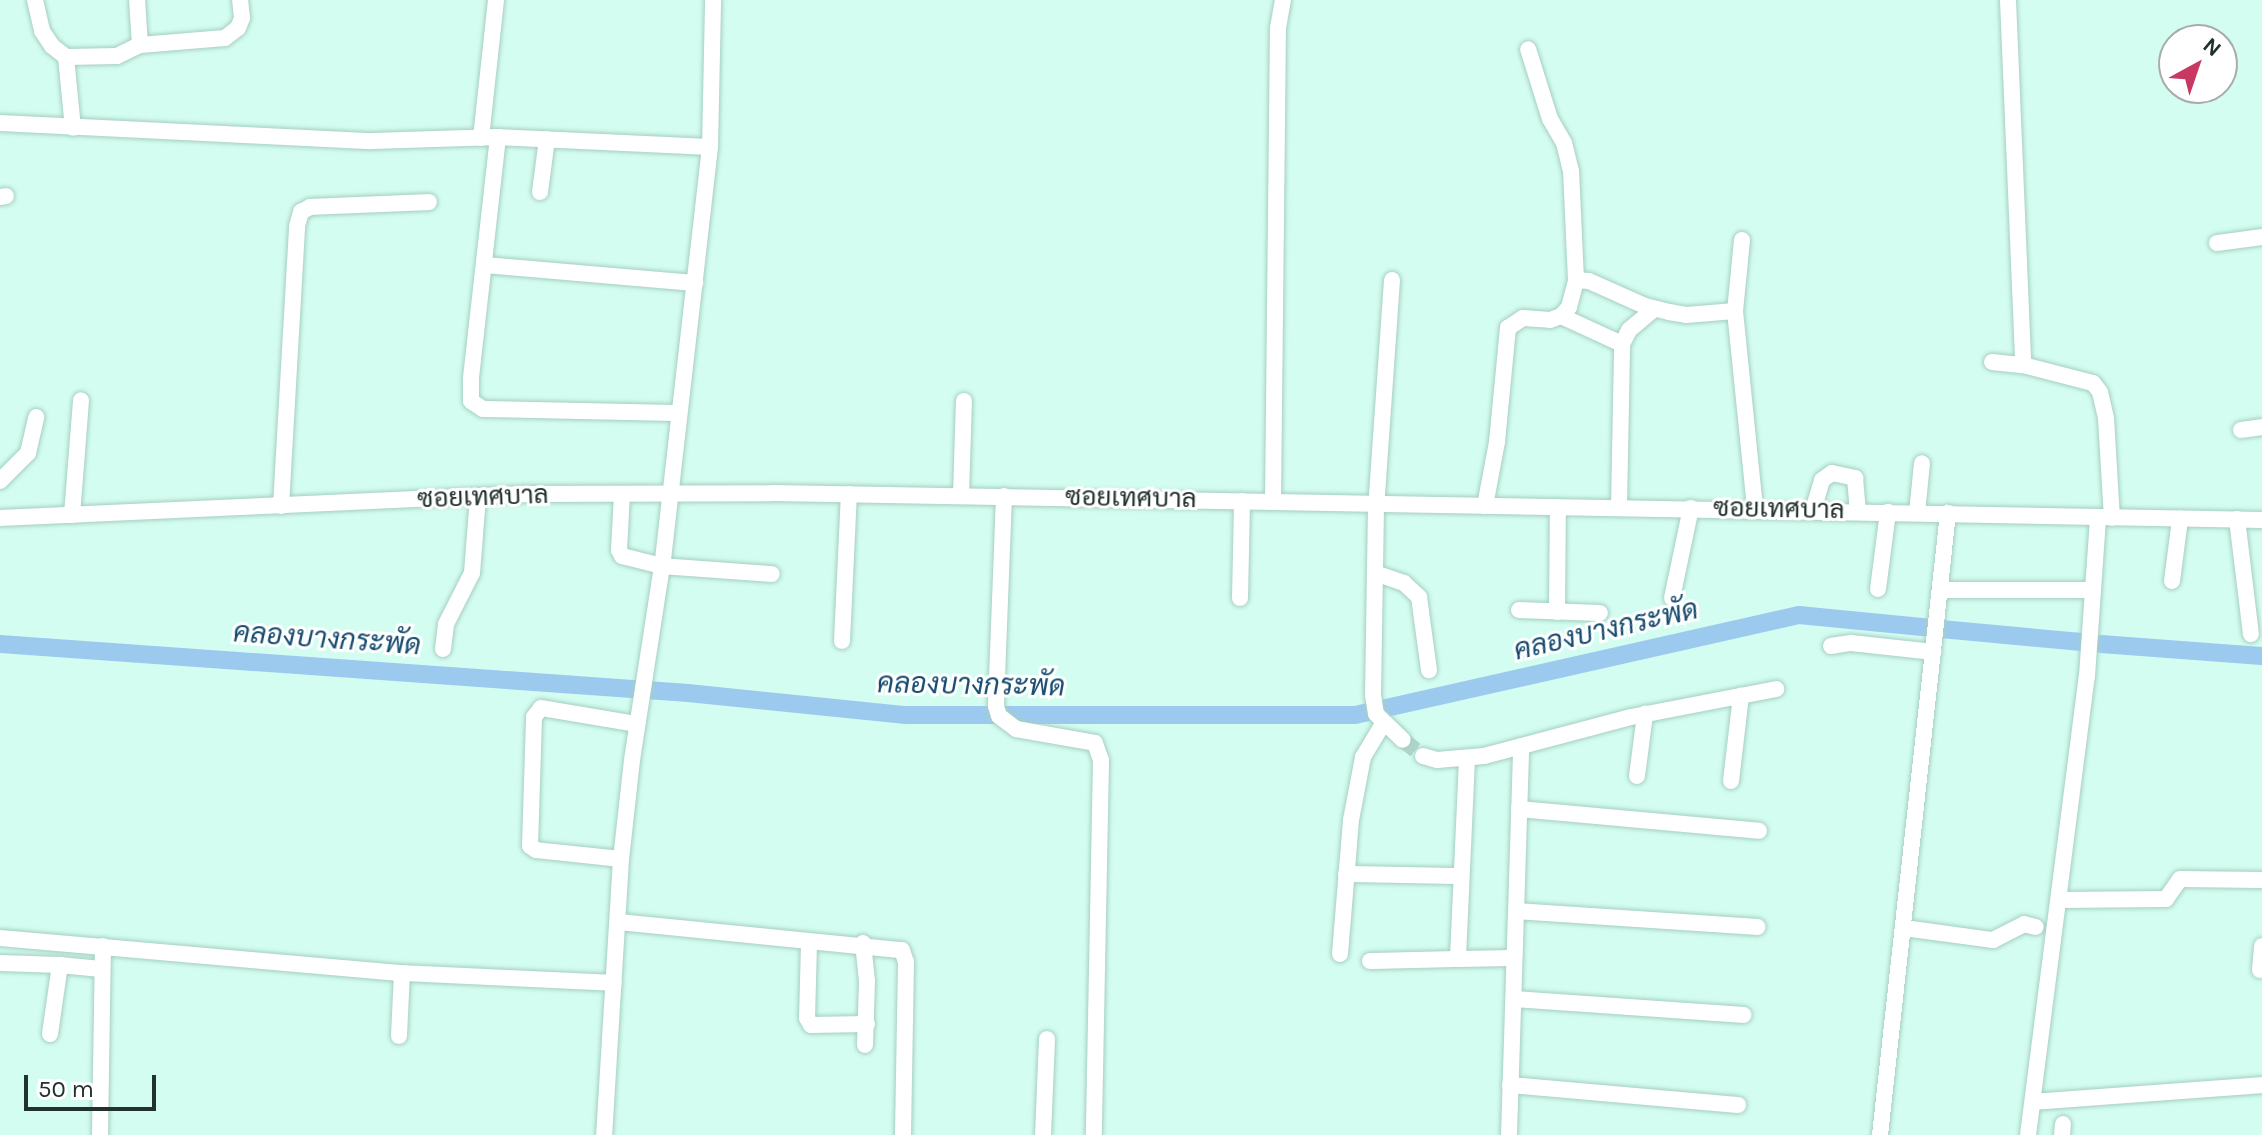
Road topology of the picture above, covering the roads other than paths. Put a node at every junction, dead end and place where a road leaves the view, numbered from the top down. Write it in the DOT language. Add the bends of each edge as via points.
graph roads {
  1 [pos="35,0"];
  2 [pos="137,0"];
  3 [pos="240,0"];
  4 [pos="496,0"];
  5 [pos="713,0"];
  6 [pos="1283,0"];
  7 [pos="2008,0"];
  8 [pos="140,45"];
  9 [pos="1528,49"];
  10 [pos="66,57"];
  11 [pos="0,123"];
  12 [pos="73,128"];
  13 [pos="490,137"];
  14 [pos="547,139"];
  15 [pos="710,147"];
  16 [pos="540,192"];
  17 [pos="429,202"];
  18 [pos="2262,237"];
  19 [pos="1742,240"];
  20 [pos="2217,243"];
  21 [pos="484,265"];
  22 [pos="1392,280"];
  23 [pos="1576,280"];
  24 [pos="695,283"];
  25 [pos="1654,309"];
  26 [pos="1735,311"];
  27 [pos="1561,316"];
  28 [pos="1622,344"];
  29 [pos="1992,362"];
  30 [pos="2023,365"];
  31 [pos="81,400"];
  32 [pos="964,401"];
  33 [pos="679,413"];
  34 [pos="36,417"];
  35 [pos="2262,427"];
  36 [pos="2241,430"];
  37 [pos="1922,463"];
  38 [pos="0,481"];
  39 [pos="622,494"];
  40 [pos="669,494"];
  41 [pos="849,494"];
  42 [pos="961,495"];
  43 [pos="478,496"];
  44 [pos="1004,496"];
  45 [pos="1242,501"];
  46 [pos="1273,502"];
  47 [pos="281,506"];
  48 [pos="1376,506"];
  49 [pos="1485,506"];
  50 [pos="1558,507"];
  51 [pos="1619,507"];
  52 [pos="1691,508"];
  53 [pos="1755,508"];
  54 [pos="1813,510"];
  55 [pos="1858,511"];
  56 [pos="1888,512"];
  57 [pos="1917,513"];
  58 [pos="1948,513"];
  59 [pos="72,515"];
  60 [pos="0,518"];
  61 [pos="2105,518"];
  62 [pos="2180,519"];
  63 [pos="2237,519"];
  64 [pos="2262,520"];
  65 [pos="662,566"];
  66 [pos="1375,573"];
  67 [pos="772,574"];
  68 [pos="2172,581"];
  69 [pos="1878,589"];
  70 [pos="1941,590"];
  71 [pos="2093,590"];
  72 [pos="1240,598"];
  73 [pos="1672,598"];
  74 [pos="1519,610"];
  75 [pos="1557,612"];
  76 [pos="1600,613"];
  77 [pos="2251,634"];
  78 [pos="842,641"];
  79 [pos="1831,646"];
  80 [pos="443,649"];
  81 [pos="1934,652"];
  82 [pos="1429,670"];
  83 [pos="1776,689"];
  84 [pos="1741,696"];
  85 [pos="1645,714"];
  86 [pos="1380,719"];
  87 [pos="637,724"];
  88 [pos="1403,740"];
  89 [pos="1521,746"];
  90 [pos="1423,756"];
  91 [pos="1467,759"];
  92 [pos="1637,776"];
  93 [pos="1731,781"];
  94 [pos="1519,809"];
  95 [pos="1759,831"];
  96 [pos="621,859"];
  97 [pos="1346,874"];
  98 [pos="1461,876"];
  99 [pos="2262,880"];
  100 [pos="2059,900"];
  101 [pos="1516,911"];
  102 [pos="619,922"];
  103 [pos="1757,927"];
  104 [pos="2036,927"];
  105 [pos="1904,928"];
  106 [pos="0,938"];
  107 [pos="809,943"];
  108 [pos="863,943"];
  109 [pos="103,946"];
  110 [pos="2262,946"];
  111 [pos="1340,954"];
  112 [pos="1514,958"];
  113 [pos="1458,959"];
  114 [pos="1370,961"];
  115 [pos="0,963"];
  116 [pos="60,965"];
  117 [pos="101,969"];
  118 [pos="2260,970"];
  119 [pos="402,973"];
  120 [pos="614,983"];
  121 [pos="1515,999"];
  122 [pos="1743,1015"];
  123 [pos="867,1024"];
  124 [pos="50,1034"];
  125 [pos="399,1036"];
  126 [pos="1047,1039"];
  127 [pos="865,1045"];
  128 [pos="1510,1085"];
  129 [pos="2262,1085"];
  130 [pos="2033,1102"];
  131 [pos="1738,1105"];
  132 [pos="100,1135"];
  133 [pos="604,1135"];
  134 [pos="903,1135"];
  135 [pos="1043,1135"];
  136 [pos="1094,1135"];
  137 [pos="1509,1135"];
  138 [pos="1880,1135"];
  139 [pos="2028,1135"];
  1 -- 10 [label="street" via="42,31"];
  2 -- 8 [label="street"];
  3 -- 8 [label="street" via="242,18 225,38"];
  4 -- 13 [label="street"];
  5 -- 15 [label="street"];
  6 -- 46 [label="street" via="1278,28"];
  7 -- 30 [label="street"];
  8 -- 10 [label="street" via="117,56"];
  9 -- 23 [label="street" via="1571,171"];
  10 -- 12 [label="street"];
  11 -- 12 [label="street"];
  12 -- 13 [label="street" via="372,141"];
  13 -- 14 [label="street"];
  13 -- 21 [label="street"];
  14 -- 15 [label="street"];
  14 -- 16 [label="street"];
  15 -- 24 [label="street"];
  17 -- 47 [label="street" via="310,207 301,212"];
  18 -- 20 [label="street"];
  19 -- 26 [label="street"];
  21 -- 24 [label="street"];
  21 -- 33 [label="street" via="470,389 476,406"];
  22 -- 48 [label="street"];
  23 -- 25 [label="street"];
  23 -- 27 [label="street"];
  24 -- 33 [label="street"];
  25 -- 26 [label="street" via="1686,315"];
  25 -- 28 [label="street" via="1629,330"];
  26 -- 53 [label="street"];
  27 -- 28 [label="street"];
  27 -- 49 [label="street" via="1523,318 1508,328"];
  28 -- 51 [label="street"];
  29 -- 30 [label="street"];
  30 -- 61 [label="street" via="2084,379 2100,392 2106,418"];
  31 -- 59 [label="street"];
  32 -- 42 [label="street"];
  33 -- 40 [label="street"];
  34 -- 38 [label="street" via="28,453"];
  35 -- 36 [label="street"];
  37 -- 57 [label="street"];
  39 -- 40 [label="street, ซอยเทศบาล"];
  39 -- 43 [label="street, ซอยเทศบาล"];
  39 -- 65 [label="street" via="620,553"];
  40 -- 41 [label="street, ซอยเทศบาล"];
  40 -- 65 [label="street"];
  41 -- 42 [label="street, ซอยเทศบาล"];
  41 -- 78 [label="street"];
  42 -- 44 [label="street, ซอยเทศบาล"];
  43 -- 47 [label="street, ซอยเทศบาล"];
  43 -- 80 [label="street" via="472,573 446,624"];
  44 -- 45 [label="street, ซอยเทศบาล"];
  44 -- 136 [label="street" via="999,714 1016,729 1099,747"];
  45 -- 46 [label="street, ซอยเทศบาล"];
  45 -- 72 [label="street"];
  46 -- 48 [label="street, ซอยเทศบาล"];
  47 -- 59 [label="street, ซอยเทศบาล"];
  48 -- 49 [label="street, ซอยเทศบาล"];
  48 -- 66 [label="street"];
  49 -- 50 [label="street, ซอยเทศบาล"];
  50 -- 51 [label="street, ซอยเทศบาล"];
  50 -- 75 [label="street"];
  51 -- 52 [label="street, ซอยเทศบาล"];
  52 -- 53 [label="street, ซอยเทศบาล"];
  52 -- 73 [label="street"];
  53 -- 54 [label="street, ซอยเทศบาล"];
  54 -- 55 [label="street, ซอยเทศบาล"];
  54 -- 55 [label="street" via="1822,480 1832,473 1855,478"];
  55 -- 56 [label="street, ซอยเทศบาล"];
  56 -- 57 [label="street, ซอยเทศบาล"];
  56 -- 69 [label="street"];
  57 -- 58 [label="street, ซอยเทศบาล"];
  58 -- 61 [label="street, ซอยเทศบาล"];
  58 -- 70 [label="street"];
  59 -- 60 [label="street, ซอยเทศบาล"];
  61 -- 62 [label="street, ซอยเทศบาล"];
  61 -- 71 [label="street"];
  62 -- 63 [label="street, ซอยเทศบาล"];
  62 -- 68 [label="street"];
  63 -- 64 [label="street, ซอยเทศบาล"];
  63 -- 77 [label="street"];
  65 -- 67 [label="street"];
  65 -- 87 [label="street"];
  66 -- 82 [label="street" via="1404,583 1419,597"];
  66 -- 86 [label="street" via="1373,695"];
  70 -- 71 [label="street"];
  70 -- 81 [label="street"];
  71 -- 100 [label="street"];
  74 -- 75 [label="street"];
  75 -- 76 [label="street"];
  79 -- 81 [label="street" via="1851,643"];
  81 -- 105 [label="street"];
  83 -- 84 [label="street"];
  84 -- 85 [label="street"];
  84 -- 93 [label="street"];
  85 -- 89 [label="street"];
  85 -- 92 [label="street"];
  86 -- 88 [label="street"];
  86 -- 97 [label="street" via="1363,757"];
  87 -- 96 [label="street"];
  87 -- 96 [label="street" via="541,708 534,717 530,846"];
  89 -- 91 [label="street"];
  89 -- 94 [label="street"];
  90 -- 91 [label="street"];
  91 -- 98 [label="street"];
  94 -- 95 [label="street"];
  94 -- 101 [label="street"];
  96 -- 102 [label="street"];
  97 -- 98 [label="street"];
  97 -- 111 [label="street"];
  98 -- 113 [label="street"];
  99 -- 100 [label="street" via="2180,879 2166,899"];
  100 -- 130 [label="street"];
  101 -- 103 [label="street"];
  101 -- 112 [label="street"];
  102 -- 107 [label="street"];
  102 -- 120 [label="street"];
  104 -- 105 [label="street" via="2024,924 1993,940"];
  105 -- 138 [label="street"];
  106 -- 109 [label="street"];
  107 -- 108 [label="street"];
  107 -- 123 [label="street" via="811,1025"];
  108 -- 123 [label="street"];
  108 -- 134 [label="street" via="905,953"];
  109 -- 117 [label="street"];
  109 -- 119 [label="street"];
  110 -- 118 [label="street"];
  112 -- 113 [label="street"];
  112 -- 121 [label="street"];
  113 -- 114 [label="street"];
  115 -- 116 [label="street"];
  116 -- 117 [label="street"];
  116 -- 124 [label="street"];
  117 -- 132 [label="street"];
  119 -- 120 [label="street"];
  119 -- 125 [label="street"];
  120 -- 133 [label="street"];
  121 -- 122 [label="street"];
  121 -- 128 [label="street"];
  123 -- 127 [label="street"];
  126 -- 135 [label="street"];
  128 -- 131 [label="street"];
  128 -- 137 [label="street"];
  129 -- 130 [label="street"];
  130 -- 139 [label="street"];
}
